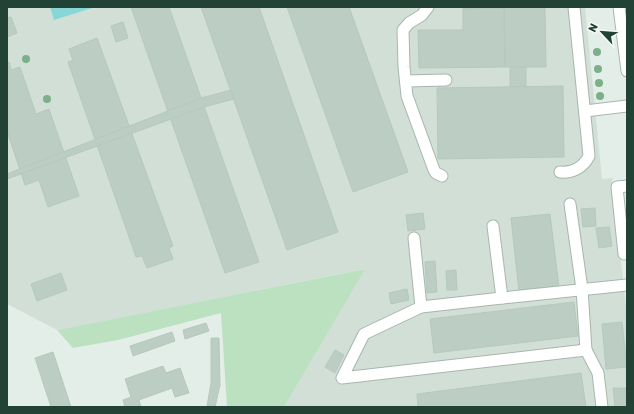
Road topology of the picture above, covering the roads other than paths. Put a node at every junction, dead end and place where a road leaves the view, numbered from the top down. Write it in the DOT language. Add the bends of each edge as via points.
graph roads {
  1 [pos="428,7"];
  2 [pos="574,7"];
  3 [pos="619,7"];
  4 [pos="625,38"];
  5 [pos="627,71"];
  6 [pos="446,80"];
  7 [pos="406,81"];
  8 [pos="627,106"];
  9 [pos="584,111"];
  10 [pos="560,172"];
  11 [pos="442,176"];
  12 [pos="627,186"];
  13 [pos="570,204"];
  14 [pos="493,226"];
  15 [pos="414,238"];
  16 [pos="624,254"];
  17 [pos="627,285"];
  18 [pos="582,289"];
  19 [pos="502,298"];
  20 [pos="421,307"];
  21 [pos="586,350"];
  22 [pos="602,407"];
  1 -- 7 [label="street" via="403,30"];
  2 -- 9 [label="street"];
  3 -- 4 [label="street"];
  4 -- 5 [label="street"];
  6 -- 7 [label="street"];
  7 -- 11 [label="street" via="407,96 434,170"];
  8 -- 9 [label="street"];
  9 -- 10 [label="street" via="589,156 576,170"];
  12 -- 16 [label="street" via="617,187"];
  13 -- 18 [label="street"];
  14 -- 19 [label="street"];
  15 -- 20 [label="street"];
  17 -- 18 [label="street"];
  18 -- 19 [label="street"];
  18 -- 21 [label="street"];
  19 -- 20 [label="street"];
  20 -- 21 [label="street" via="364,334 342,378"];
  21 -- 22 [label="street" via="598,373"];
}
